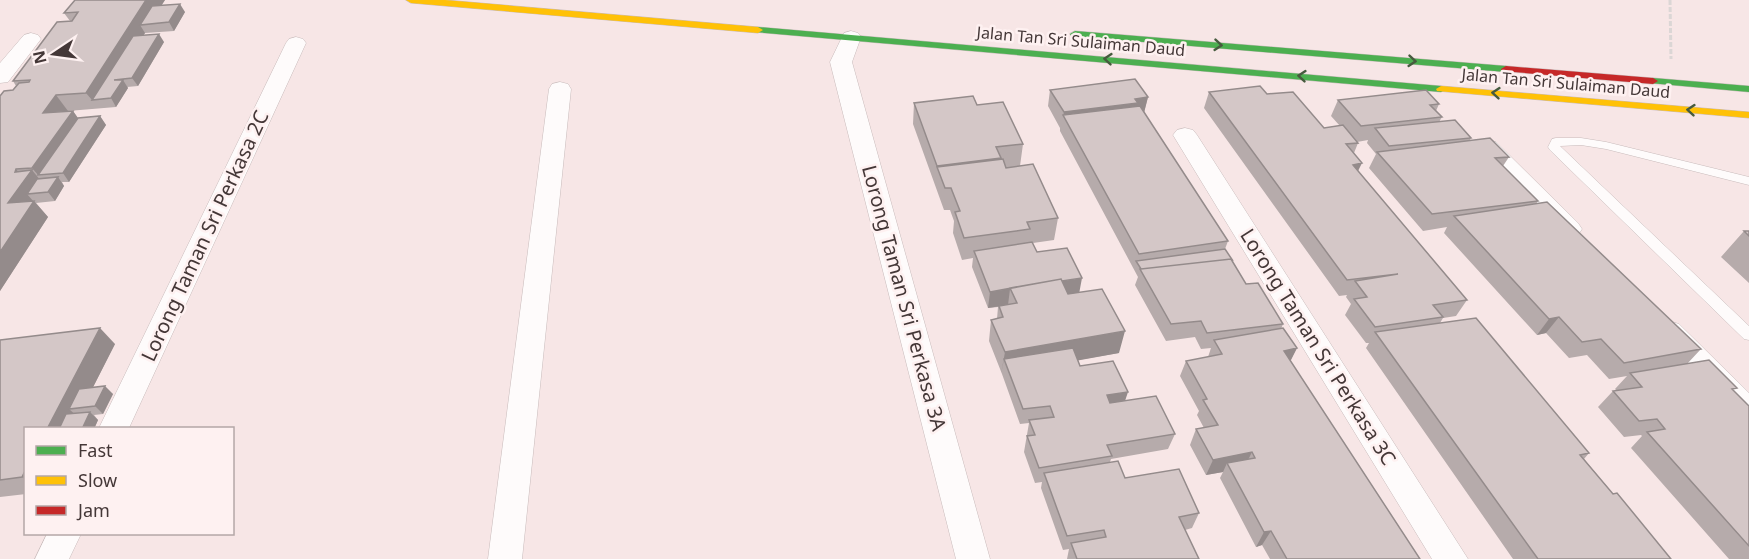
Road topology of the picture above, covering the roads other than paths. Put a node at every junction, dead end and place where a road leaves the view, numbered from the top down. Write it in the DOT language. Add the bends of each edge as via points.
graph roads {
  1 [pos="411,0"];
  2 [pos="1058,32"];
  3 [pos="851,37"];
  4 [pos="31,39"];
  5 [pos="296,43"];
  6 [pos="0,77"];
  7 [pos="560,89"];
  8 [pos="1749,89"];
  9 [pos="1749,115"];
  10 [pos="1185,135"];
  11 [pos="1488,147"];
  12 [pos="1749,182"];
  13 [pos="1586,246"];
  14 [pos="1651,313"];
  15 [pos="1749,335"];
  16 [pos="1749,413"];
  17 [pos="115,427"];
  18 [pos="64,535"];
  19 [pos="52,559"];
  20 [pos="505,559"];
  21 [pos="973,559"];
  22 [pos="1451,559"];
  1 -- 3 [label="main road, Jalan Tan Sri Sulaiman Daud"];
  2 -- 8 [label="main road, Jalan Tan Sri Sulaiman Daud, one-way"];
  9 -- 3 [label="main road, Jalan Tan Sri Sulaiman Daud, one-way"];
  3 -- 21 [label="street, Lorong Taman Sri Perkasa 3A" via="841,62"];
  4 -- 6 [label="street"];
  5 -- 17 [label="street, Lorong Taman Sri Perkasa 2C"];
  7 -- 20 [label="street"];
  10 -- 22 [label="street, Lorong Taman Sri Perkasa 3C"];
  11 -- 13 [label="street"];
  12 -- 15 [label="lane" via="1594,142 1564,141 1556,142 1554,147"];
  14 -- 16 [label="street"];
  18 -- 19 [label="street"];
}
